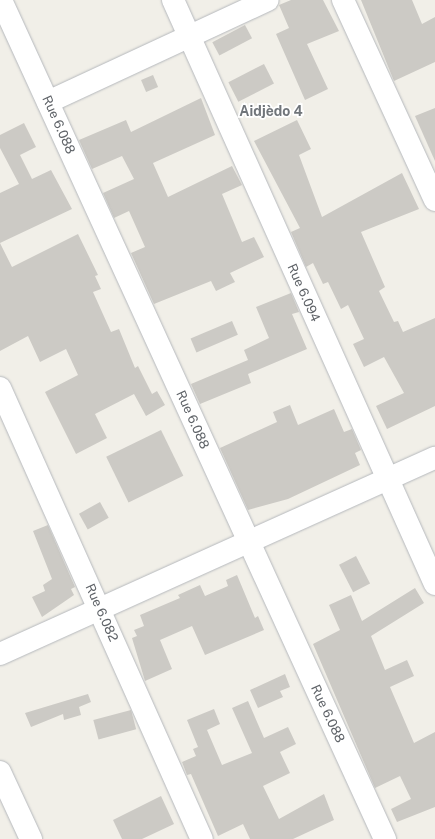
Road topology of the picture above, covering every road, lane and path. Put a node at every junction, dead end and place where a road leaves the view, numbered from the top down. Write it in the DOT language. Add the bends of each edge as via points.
graph roads {
  1 [pos="1,0"];
  2 [pos="173,0"];
  3 [pos="268,0"];
  4 [pos="343,0"];
  5 [pos="189,36"];
  6 [pos="48,102"];
  7 [pos="435,200"];
  8 [pos="0,388"];
  9 [pos="435,458"];
  10 [pos="386,480"];
  11 [pos="248,542"];
  12 [pos="435,584"];
  13 [pos="99,609"];
  14 [pos="0,654"];
  15 [pos="0,772"];
  16 [pos="31,839"];
  17 [pos="202,839"];
  18 [pos="385,839"];
  1 -- 6 [label="street, Rue 6.088"];
  2 -- 5 [label="street, Rue 6.094"];
  3 -- 5 [label="street"];
  4 -- 7 [label="street"];
  5 -- 6 [label="street"];
  5 -- 10 [label="street, Rue 6.094"];
  6 -- 11 [label="street, Rue 6.088"];
  8 -- 13 [label="street, Rue 6.082"];
  9 -- 10 [label="street"];
  10 -- 11 [label="street"];
  10 -- 12 [label="street, Rue 6.094"];
  11 -- 13 [label="street"];
  11 -- 18 [label="street, Rue 6.088"];
  13 -- 14 [label="street"];
  13 -- 17 [label="street, Rue 6.082"];
  15 -- 16 [label="street"];
}
